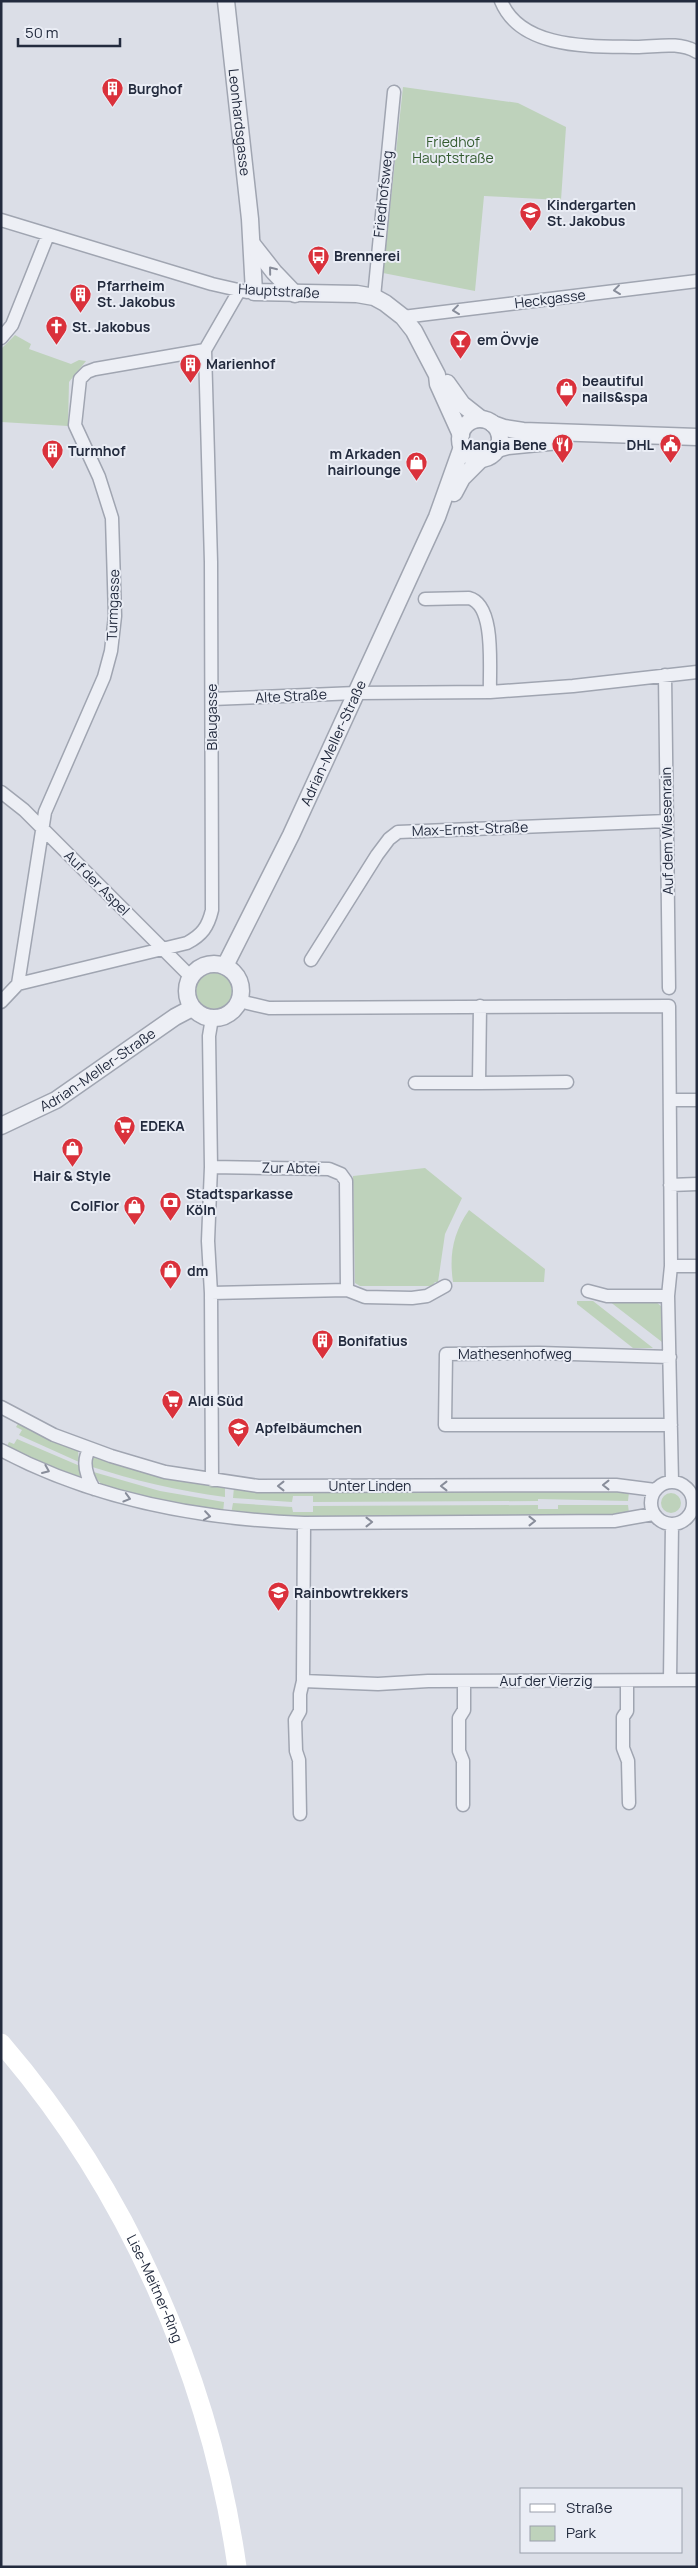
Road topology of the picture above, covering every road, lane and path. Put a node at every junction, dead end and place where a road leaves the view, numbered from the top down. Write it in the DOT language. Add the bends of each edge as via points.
graph roads {
  1 [pos="226,1"];
  2 [pos="501,1"];
  3 [pos="697,52"];
  4 [pos="394,92"];
  5 [pos="1,220"];
  6 [pos="48,235"];
  7 [pos="252,244"];
  8 [pos="697,281"];
  9 [pos="247,292"];
  10 [pos="295,294"];
  11 [pos="374,297"];
  12 [pos="403,317"];
  13 [pos="1,338"];
  14 [pos="205,350"];
  15 [pos="438,375"];
  16 [pos="487,422"];
  17 [pos="599,435"];
  18 [pos="697,437"];
  19 [pos="461,441"];
  20 [pos="497,449"];
  21 [pos="481,459"];
  22 [pos="437,517"];
  23 [pos="425,600"];
  24 [pos="697,672"];
  25 [pos="665,675"];
  26 [pos="490,692"];
  27 [pos="356,693"];
  28 [pos="212,699"];
  29 [pos="1,792"];
  30 [pos="667,821"];
  31 [pos="43,830"];
  32 [pos="163,950"];
  33 [pos="311,960"];
  34 [pos="225,966"];
  35 [pos="191,977"];
  36 [pos="18,984"];
  37 [pos="669,988"];
  38 [pos="239,1000"];
  39 [pos="1,1002"];
  40 [pos="480,1006"];
  41 [pos="192,1008"];
  42 [pos="212,1018"];
  43 [pos="567,1082"];
  44 [pos="415,1083"];
  45 [pos="479,1083"];
  46 [pos="670,1100"];
  47 [pos="697,1100"];
  48 [pos="1,1126"];
  49 [pos="212,1167"];
  50 [pos="697,1184"];
  51 [pos="670,1185"];
  52 [pos="671,1266"];
  53 [pos="697,1266"];
  54 [pos="446,1286"];
  55 [pos="346,1290"];
  56 [pos="588,1291"];
  57 [pos="212,1293"];
  58 [pos="668,1296"];
  59 [pos="670,1357"];
  60 [pos="1,1407"];
  61 [pos="671,1424"];
  62 [pos="90,1449"];
  63 [pos="1,1450"];
  64 [pos="212,1480"];
  65 [pos="672,1482"];
  66 [pos="94,1489"];
  67 [pos="655,1490"];
  68 [pos="693,1490"];
  69 [pos="653,1514"];
  70 [pos="693,1515"];
  71 [pos="304,1523"];
  72 [pos="672,1524"];
  73 [pos="670,1680"];
  74 [pos="697,1680"];
  75 [pos="464,1681"];
  76 [pos="303,1682"];
  77 [pos="627,1682"];
  78 [pos="629,1803"];
  79 [pos="463,1806"];
  80 [pos="300,1814"];
  81 [pos="1,2043"];
  82 [pos="236,2567"];
  1 -- 7 [label="street, Leonhardsgasse"];
  2 -- 3 [label="street" via="509,16 520,26 541,37 586,44 676,46"];
  4 -- 11 [label="street, Friedhofsweg"];
  5 -- 6 [label="street, Hauptstraße"];
  6 -- 9 [label="street, Hauptstraße"];
  6 -- 13 [label="street" via="12,326"];
  7 -- 9 [label="street, Leonhardsgasse"];
  10 -- 7 [label="street, one-way"];
  8 -- 12 [label="street, Heckgasse, one-way"];
  9 -- 10 [label="street, Hauptstraße"];
  9 -- 14 [label="street"];
  10 -- 11 [label="street, Hauptstraße"];
  11 -- 12 [label="street, Hauptstraße"];
  12 -- 15 [label="street, Hauptstraße"];
  14 -- 28 [label="street, Blaugasse" via="212,562"];
  14 -- 31 [label="street, Turmgasse" via="95,368 80,379 75,425 102,485 112,518 115,616 104,677 45,812"];
  15 -- 16 [label="street, Hauptstraße" via="462,404"];
  15 -- 19 [label="street, Hauptstraße" via="438,384"];
  16 -- 17 [label="street, Hauptstraße" via="523,431"];
  16 -- 19 [label="street" via="468,423"];
  16 -- 20 [label="street" via="499,433"];
  17 -- 18 [label="street, Hauptstraße"];
  17 -- 20 [label="street, Hauptstraße"];
  19 -- 21 [label="street" via="470,457"];
  19 -- 22 [label="street, Adrian-Meller-Straße"];
  20 -- 21 [label="street"];
  21 -- 22 [label="street, Adrian-Meller-Straße" via="462,478"];
  22 -- 27 [label="street, Adrian-Meller-Straße"];
  23 -- 26 [label="street" via="469,598 475,599 482,607 488,621"];
  24 -- 25 [label="street, Alte Straße"];
  25 -- 26 [label="street, Alte Straße"];
  25 -- 30 [label="street, Auf dem Wiesenrain"];
  26 -- 27 [label="street, Alte Straße"];
  27 -- 28 [label="street, Alte Straße"];
  27 -- 34 [label="street, Adrian-Meller-Straße" via="291,835"];
  28 -- 32 [label="street, Blaugasse" via="212,910 199,936"];
  29 -- 31 [label="street, Auf der Aspel"];
  30 -- 33 [label="street, Max-Ernst-Straße" via="398,832 377,855"];
  30 -- 37 [label="street, Auf dem Wiesenrain"];
  31 -- 32 [label="street, Auf der Aspel"];
  31 -- 36 [label="street, Turmgasse"];
  32 -- 35 [label="street, Auf der Aspel"];
  32 -- 36 [label="street, Blaugasse"];
  34 -- 35 [label="street" via="208,965"];
  34 -- 38 [label="street" via="239,982"];
  35 -- 41 [label="street" via="187,994"];
  36 -- 39 [label="street"];
  38 -- 40 [label="street" via="269,1008"];
  38 -- 42 [label="street" via="229,1014"];
  40 -- 45 [label="street"];
  40 -- 46 [label="street" via="669,1006"];
  41 -- 42 [label="street" via="200,1015"];
  41 -- 48 [label="street, Adrian-Meller-Straße" via="56,1100"];
  42 -- 49 [label="street" via="209,1036"];
  43 -- 45 [label="street"];
  44 -- 45 [label="street"];
  46 -- 47 [label="street"];
  46 -- 51 [label="street"];
  49 -- 55 [label="street, Zur Abtei" via="329,1169 341,1174 346,1181"];
  49 -- 57 [label="street" via="208,1241"];
  50 -- 51 [label="street"];
  51 -- 52 [label="street"];
  52 -- 53 [label="street"];
  52 -- 58 [label="street"];
  54 -- 55 [label="street" via="426,1296 412,1298 365,1298"];
  55 -- 57 [label="street"];
  56 -- 58 [label="street" via="607,1296"];
  57 -- 64 [label="street"];
  58 -- 59 [label="street"];
  59 -- 61 [label="street"];
  59 -- 61 [label="street, Mathesenhofweg" via="446,1354 445,1425"];
  60 -- 62 [label="street, Unter Linden" via="54,1435"];
  61 -- 65 [label="street"];
  62 -- 64 [label="street, Unter Linden" via="165,1472"];
  62 -- 66 [label="street" via="86,1455 86,1467"];
  63 -- 66 [label="street, one-way"];
  67 -- 64 [label="street, Unter Linden, one-way" via="616,1485 258,1486"];
  65 -- 67 [label="street"];
  65 -- 68 [label="street"];
  66 -- 71 [label="street, one-way" via="159,1508 200,1515"];
  67 -- 69 [label="street" via="650,1502"];
  68 -- 70 [label="street"];
  71 -- 69 [label="street, one-way" via="614,1521"];
  69 -- 72 [label="street" via="661,1522"];
  70 -- 72 [label="street"];
  71 -- 76 [label="street"];
  72 -- 73 [label="street"];
  73 -- 74 [label="street, Auf der Vierzig"];
  73 -- 77 [label="street, Auf der Vierzig"];
  75 -- 76 [label="street, Auf der Vierzig" via="386,1684"];
  75 -- 77 [label="street, Auf der Vierzig"];
  75 -- 79 [label="street" via="464,1710 459,1718"];
  76 -- 80 [label="street" via="300,1711 295,1720"];
  77 -- 78 [label="street" via="623,1748 628,1761"];
  81 -- 82 [label="main road, Lise-Meitner-Ring" via="26,2072 93,2169 134,2242 200,2398 228,2508"];
}
